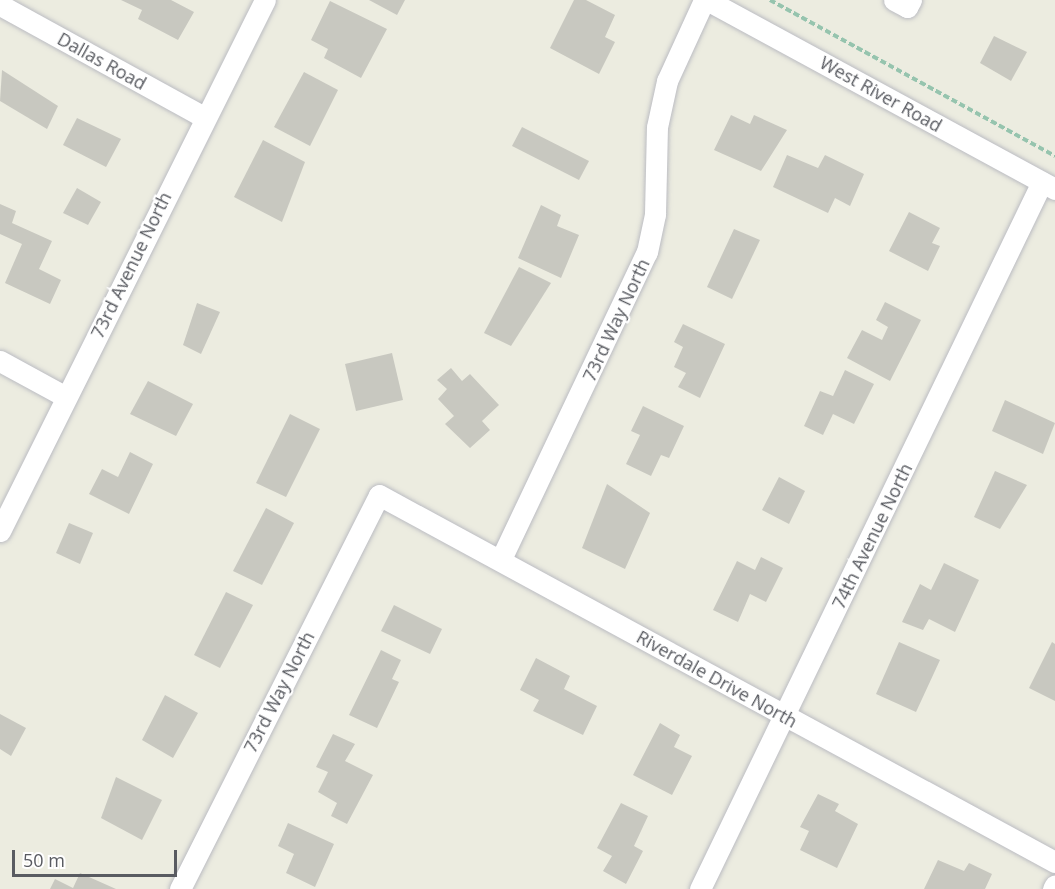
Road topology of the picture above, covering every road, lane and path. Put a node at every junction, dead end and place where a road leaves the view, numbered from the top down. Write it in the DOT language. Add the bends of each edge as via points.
graph roads {
  1 [pos="265,0"];
  2 [pos="705,0"];
  3 [pos="770,0"];
  4 [pos="894,0"];
  5 [pos="911,0"];
  6 [pos="0,5"];
  7 [pos="204,117"];
  8 [pos="1055,156"];
  9 [pos="1048,186"];
  10 [pos="0,361"];
  11 [pos="66,397"];
  12 [pos="379,495"];
  13 [pos="0,531"];
  14 [pos="501,559"];
  15 [pos="786,717"];
  16 [pos="1055,862"];
  17 [pos="180,889"];
  18 [pos="700,889"];
  1 -- 7 [label="street, 73rd Avenue North"];
  2 -- 9 [label="street, West River Road"];
  2 -- 14 [label="street, 73rd Way North" via="664,93 647,252"];
  3 -- 8 [label="path"];
  4 -- 5 [label="street" via="908,7"];
  6 -- 7 [label="street, Dallas Road"];
  7 -- 11 [label="street, 73rd Avenue North"];
  9 -- 15 [label="street, 74th Avenue North"];
  10 -- 11 [label="street"];
  11 -- 13 [label="street, 73rd Avenue North"];
  12 -- 14 [label="street, Riverdale Drive North"];
  12 -- 17 [label="street, 73rd Way North"];
  14 -- 15 [label="street, Riverdale Drive North"];
  15 -- 16 [label="street, Riverdale Drive North"];
  15 -- 18 [label="street, 74th Avenue North"];
}
